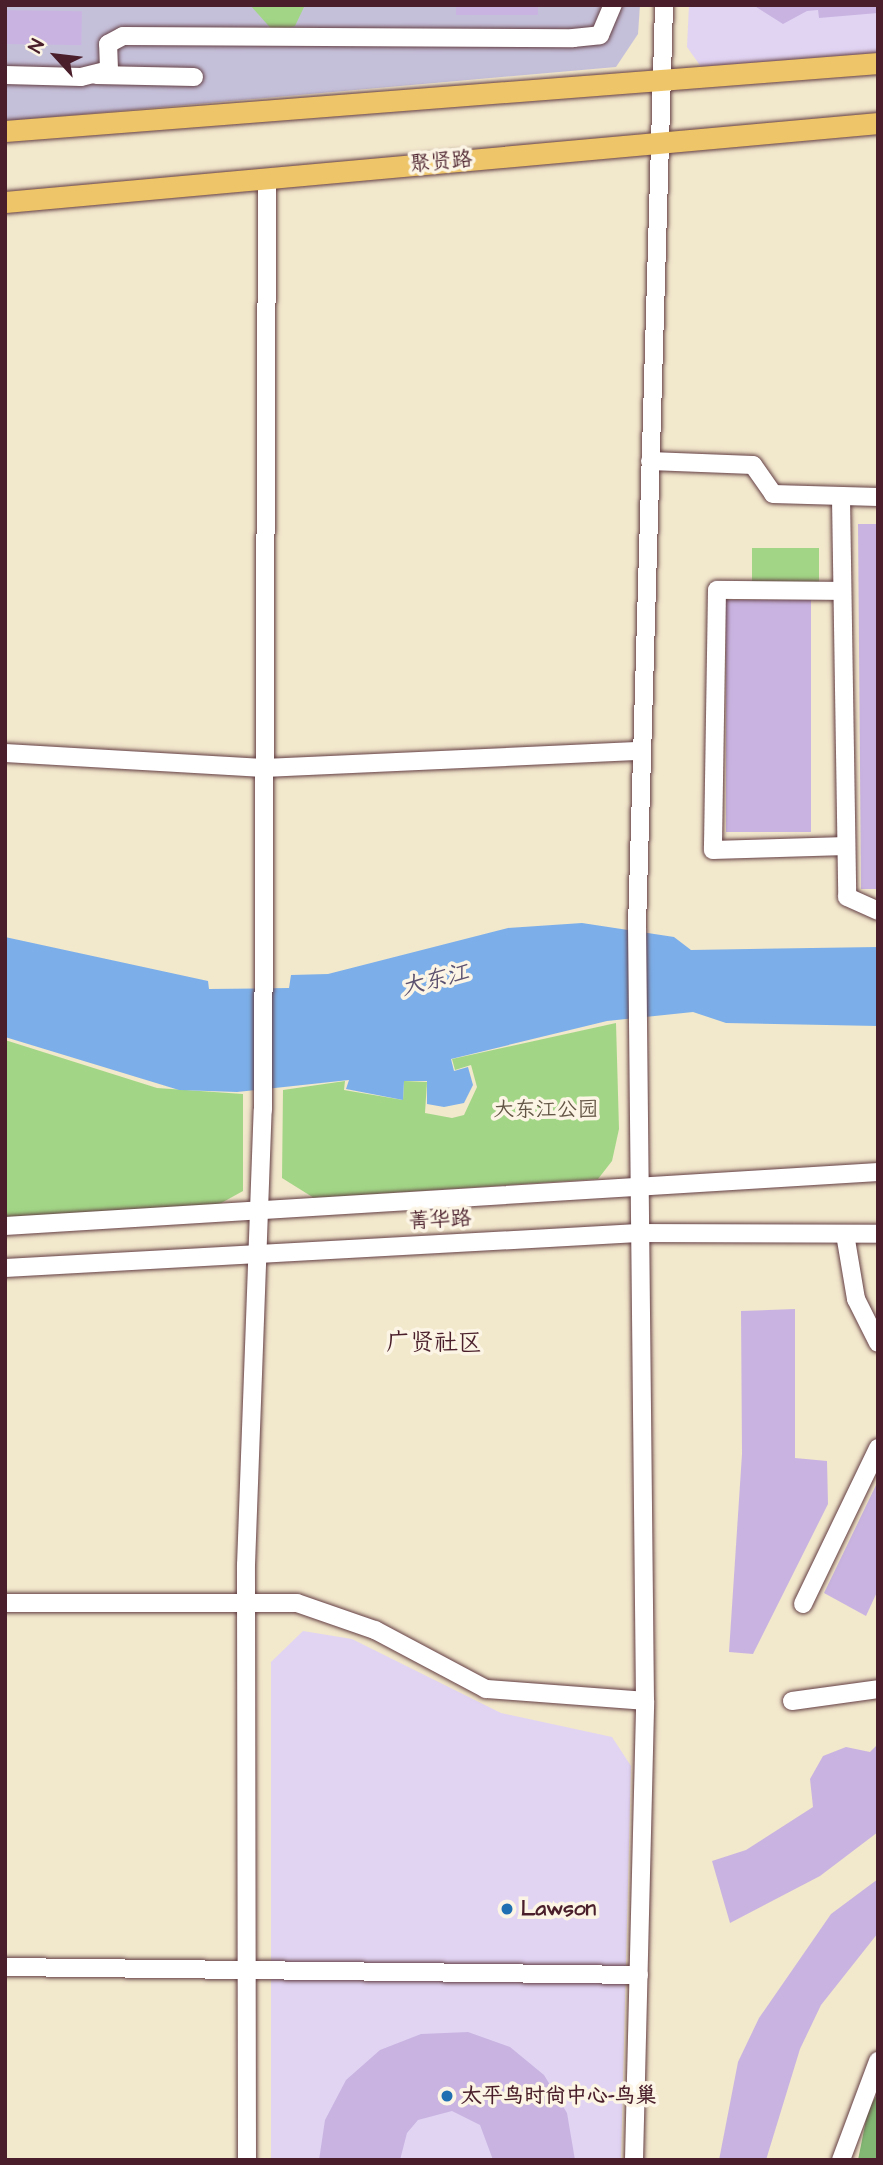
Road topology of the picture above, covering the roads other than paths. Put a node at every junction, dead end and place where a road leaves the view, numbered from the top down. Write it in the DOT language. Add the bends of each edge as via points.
graph roads {
  1 [pos="612,5"];
  2 [pos="664,5"];
  3 [pos="878,63"];
  4 [pos="5,75"];
  5 [pos="89,75"];
  6 [pos="194,77"];
  7 [pos="660,81"];
  8 [pos="878,123"];
  9 [pos="5,131"];
  10 [pos="659,142"];
  11 [pos="267,178"];
  12 [pos="5,202"];
  13 [pos="650,461"];
  14 [pos="878,497"];
  15 [pos="841,498"];
  16 [pos="842,591"];
  17 [pos="642,751"];
  18 [pos="5,753"];
  19 [pos="264,768"];
  20 [pos="846,846"];
  21 [pos="878,911"];
  22 [pos="878,1172"];
  23 [pos="642,1182"];
  24 [pos="260,1207"];
  25 [pos="5,1226"];
  26 [pos="638,1233"];
  27 [pos="845,1234"];
  28 [pos="878,1234"];
  29 [pos="257,1252"];
  30 [pos="5,1268"];
  31 [pos="878,1343"];
  32 [pos="878,1448"];
  33 [pos="245,1600"];
  34 [pos="5,1603"];
  35 [pos="803,1604"];
  36 [pos="878,1689"];
  37 [pos="645,1701"];
  38 [pos="792,1701"];
  39 [pos="5,1968"];
  40 [pos="247,1968"];
  41 [pos="639,1975"];
  42 [pos="878,2061"];
  43 [pos="247,2160"];
  44 [pos="634,2160"];
  45 [pos="841,2160"];
  1 -- 5 [label="street" via="600,35 573,38 123,37 108,44 109,70"];
  2 -- 7 [label="street"];
  3 -- 7 [label="main road"];
  4 -- 5 [label="street"];
  5 -- 6 [label="street"];
  7 -- 9 [label="main road"];
  7 -- 10 [label="street"];
  8 -- 10 [label="main road, 聚贤路"];
  10 -- 11 [label="main road, 聚贤路"];
  10 -- 13 [label="street"];
  11 -- 12 [label="main road, 聚贤路"];
  11 -- 19 [label="street"];
  13 -- 15 [label="street" via="753,465 773,494"];
  13 -- 17 [label="street"];
  14 -- 15 [label="street"];
  15 -- 16 [label="street"];
  16 -- 20 [label="street"];
  16 -- 20 [label="street" via="717,590 713,850"];
  17 -- 19 [label="street"];
  17 -- 23 [label="street" via="636,927"];
  18 -- 19 [label="street"];
  19 -- 24 [label="street"];
  20 -- 21 [label="street" via="847,897"];
  22 -- 23 [label="street"];
  23 -- 24 [label="street"];
  23 -- 26 [label="street"];
  24 -- 25 [label="street"];
  24 -- 29 [label="street"];
  26 -- 27 [label="street, 菁华路"];
  26 -- 29 [label="street, 菁华路"];
  26 -- 37 [label="street"];
  27 -- 28 [label="street, 菁华路"];
  27 -- 31 [label="street" via="856,1299"];
  29 -- 30 [label="street, 菁华路"];
  29 -- 33 [label="street"];
  32 -- 35 [label="street"];
  33 -- 34 [label="street"];
  33 -- 37 [label="street" via="297,1603 335,1614 486,1689"];
  33 -- 40 [label="street"];
  36 -- 38 [label="street"];
  37 -- 41 [label="street"];
  39 -- 40 [label="street"];
  40 -- 41 [label="street"];
  40 -- 43 [label="street"];
  41 -- 44 [label="street"];
  42 -- 45 [label="street"];
}
